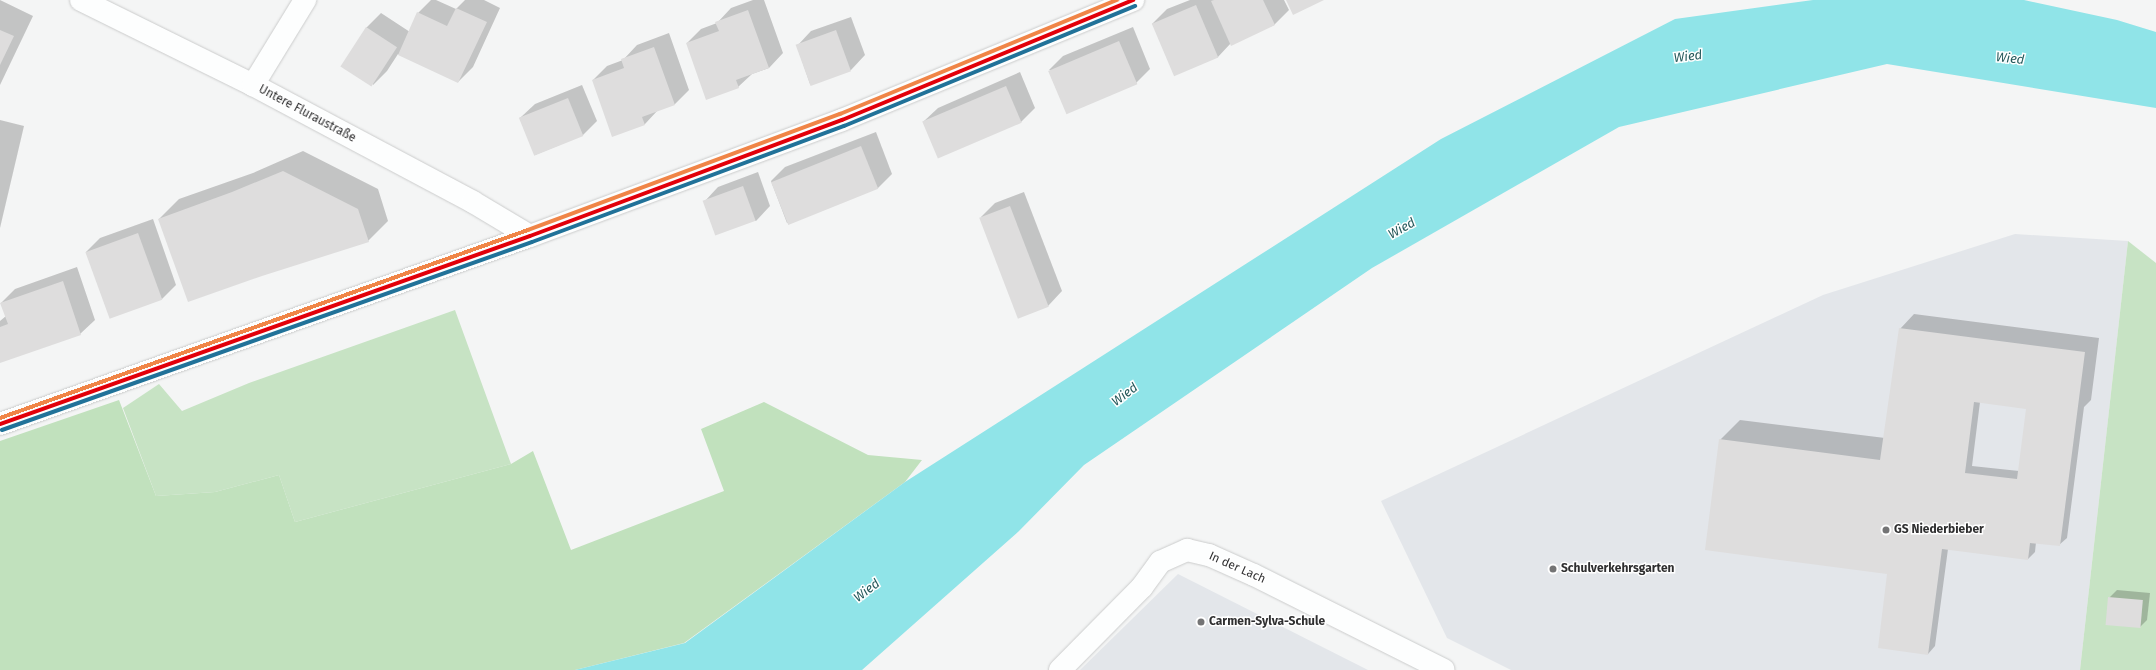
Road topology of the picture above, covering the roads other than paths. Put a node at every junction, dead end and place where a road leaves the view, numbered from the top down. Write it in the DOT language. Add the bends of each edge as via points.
graph roads {
  1 [pos="81,0"];
  2 [pos="305,0"];
  3 [pos="1133,0"];
  4 [pos="253,85"];
  5 [pos="530,236"];
  6 [pos="0,424"];
  7 [pos="1060,670"];
  8 [pos="1444,670"];
  1 -- 4 [label="street, Untere Fluraustraße"];
  2 -- 4 [label="street"];
  3 -- 5 [label="street" via="842,120"];
  4 -- 5 [label="street, Untere Fluraustraße" via="473,202"];
  5 -- 6 [label="street"];
  7 -- 8 [label="street, In der Lach" via="1142,587 1160,562 1187,550 1209,555 1254,575"];
}
